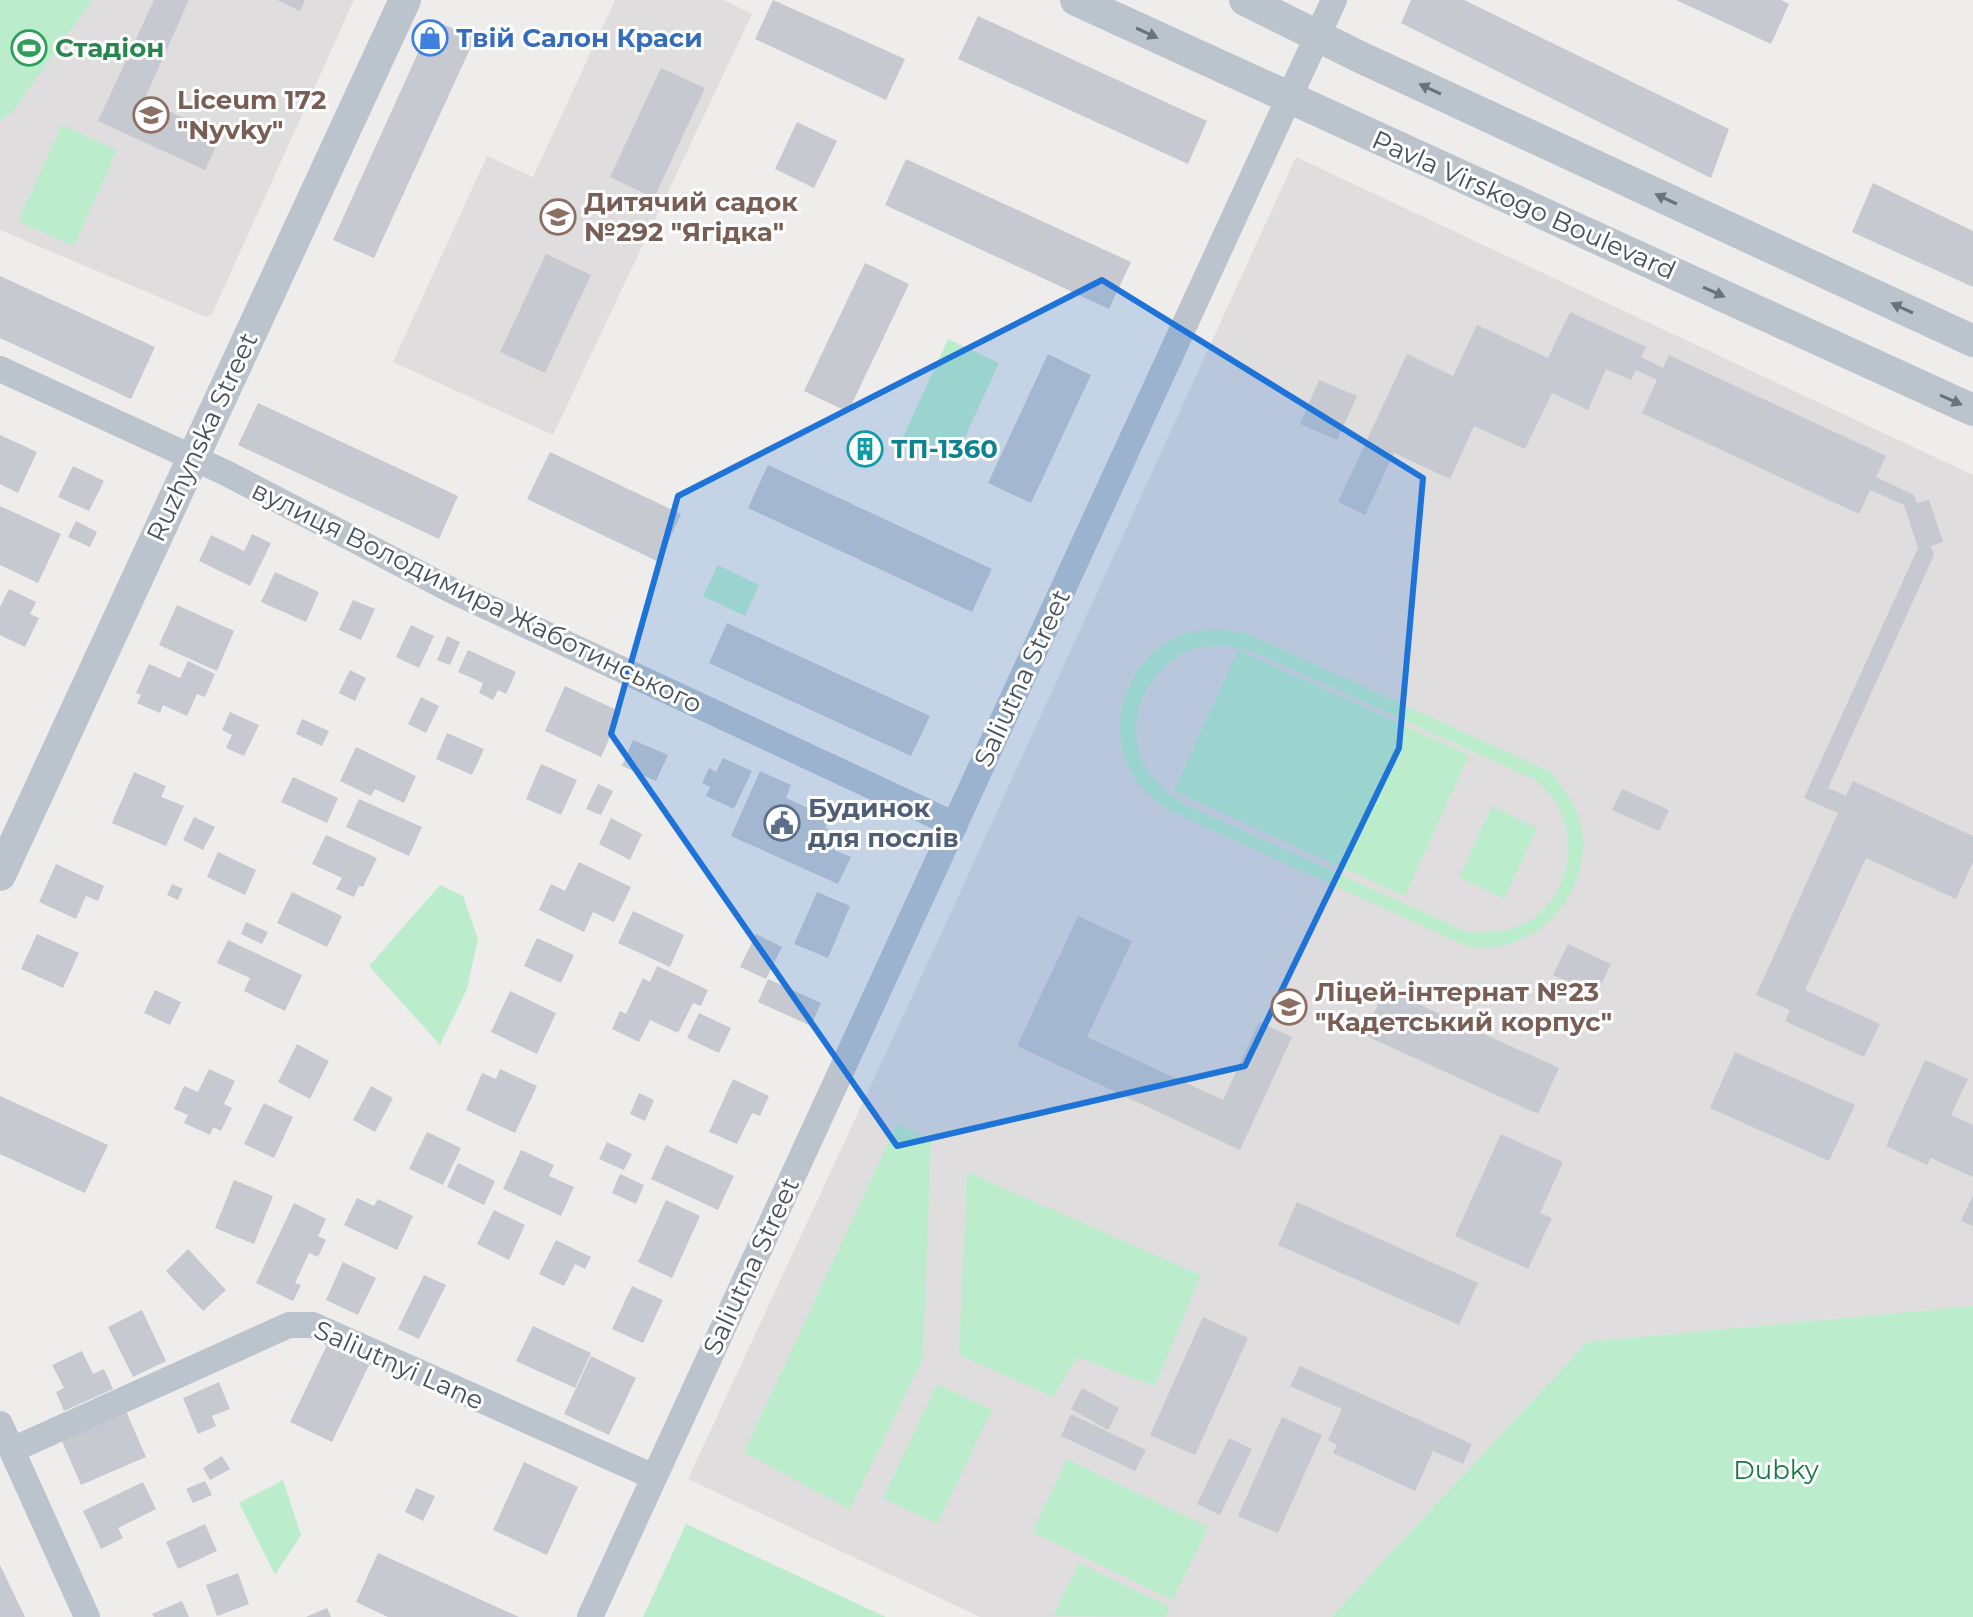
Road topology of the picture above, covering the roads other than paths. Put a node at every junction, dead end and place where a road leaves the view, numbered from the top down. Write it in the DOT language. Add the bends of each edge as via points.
graph roads {
  1 [pos="405,0"];
  2 [pos="1076,0"];
  3 [pos="1245,0"];
  4 [pos="1334,0"];
  5 [pos="1318,35"];
  6 [pos="1289,98"];
  7 [pos="1973,341"];
  8 [pos="0,369"];
  9 [pos="1973,410"];
  10 [pos="193,458"];
  11 [pos="955,825"];
  12 [pos="0,875"];
  13 [pos="0,1424"];
  14 [pos="12,1450"];
  15 [pos="654,1477"];
  16 [pos="87,1617"];
  17 [pos="590,1617"];
  1 -- 10 [label="street, Ruzhynska Street"];
  2 -- 6 [label="street, Pavla Virskogo Boulevard, one-way"];
  3 -- 5 [label="street"];
  4 -- 5 [label="street, Saliutna Street"];
  5 -- 6 [label="street, Saliutna Street"];
  7 -- 5 [label="street, one-way"];
  6 -- 9 [label="street, Pavla Virskogo Boulevard, one-way"];
  6 -- 11 [label="street, Saliutna Street"];
  8 -- 10 [label="street, вулиця Володимира Жаботинського"];
  10 -- 11 [label="street, вулиця Володимира Жаботинського" via="451,590"];
  10 -- 12 [label="street, Ruzhynska Street"];
  11 -- 15 [label="street, Saliutna Street"];
  13 -- 14 [label="street"];
  14 -- 15 [label="street, Saliutnyi Lane" via="300,1323"];
  14 -- 16 [label="street"];
  15 -- 17 [label="street, Saliutna Street"];
}
